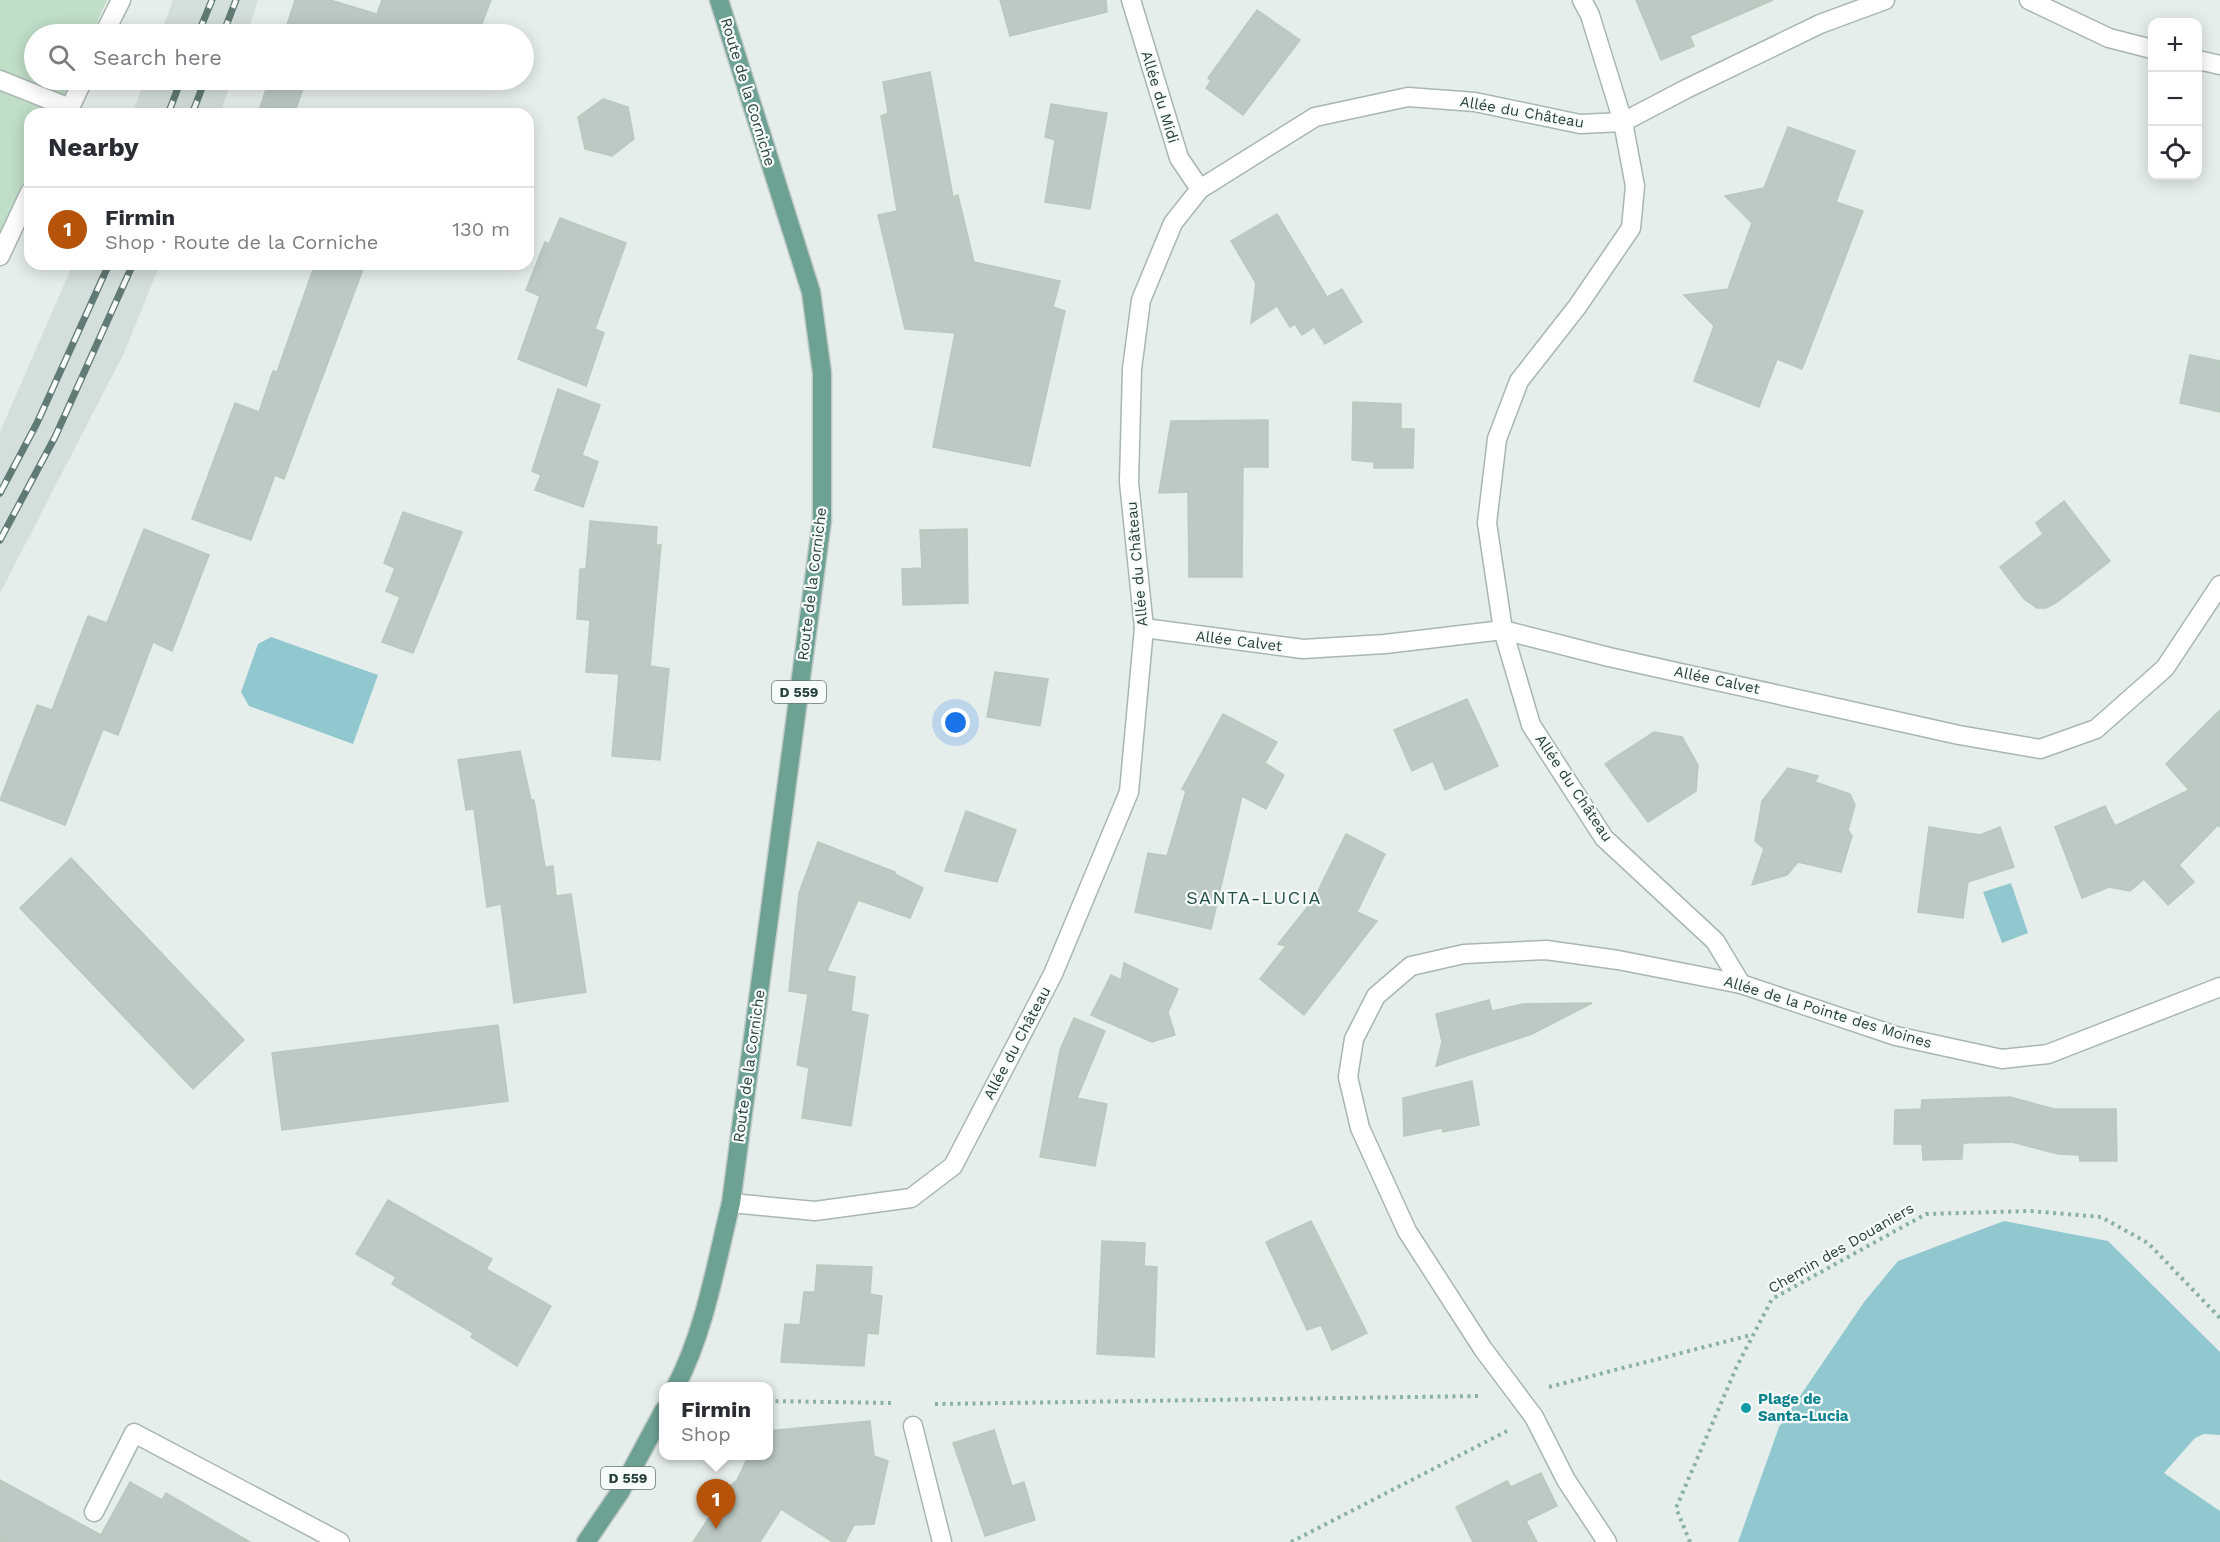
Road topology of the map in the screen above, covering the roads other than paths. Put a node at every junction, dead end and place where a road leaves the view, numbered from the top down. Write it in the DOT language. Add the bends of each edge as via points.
graph roads {
  1 [pos="121,0"];
  2 [pos="719,0"];
  3 [pos="1131,0"];
  4 [pos="1582,0"];
  5 [pos="1885,0"];
  6 [pos="2029,0"];
  7 [pos="109,24"];
  8 [pos="2148,48"];
  9 [pos="2202,61"];
  10 [pos="2220,65"];
  11 [pos="0,80"];
  12 [pos="78,90"];
  13 [pos="61,108"];
  14 [pos="69,108"];
  15 [pos="1623,122"];
  16 [pos="1200,189"];
  17 [pos="24,205"];
  18 [pos="0,256"];
  19 [pos="2220,585"];
  20 [pos="1144,628"];
  21 [pos="1503,630"];
  22 [pos="1741,984"];
  23 [pos="2220,987"];
  24 [pos="731,1203"];
  25 [pos="678,1382"];
  26 [pos="659,1418"];
  27 [pos="913,1426"];
  28 [pos="94,1512"];
  29 [pos="340,1542"];
  30 [pos="586,1542"];
  31 [pos="942,1542"];
  32 [pos="1607,1542"];
  1 -- 7 [label="street"];
  2 -- 24 [label="main road, Route de la Corniche / D 559" via="811,292 822,373 822,520"];
  3 -- 16 [label="street, Allée du Midi" via="1179,158"];
  4 -- 15 [label="street"];
  5 -- 15 [label="street, Allée du Château" via="1821,24"];
  6 -- 8 [label="street" via="2109,38"];
  9 -- 10 [label="street"];
  11 -- 13 [label="street"];
  12 -- 14 [label="street"];
  15 -- 16 [label="street, Allée du Château" via="1581,124 1475,102 1408,97 1315,117"];
  15 -- 21 [label="street, Allée du Château" via="1635,186 1631,228 1577,307 1519,381 1497,439 1487,523"];
  16 -- 20 [label="street, Allée du Château" via="1173,223 1141,300 1132,369 1129,482"];
  17 -- 18 [label="street"];
  19 -- 21 [label="street, Allée Calvet" via="2165,668 2096,729 2040,749 1959,735"];
  20 -- 21 [label="street, Allée Calvet" via="1304,649"];
  20 -- 24 [label="street, Allée du Château" via="1129,792 1053,974 953,1166 911,1198 815,1210"];
  21 -- 22 [label="street, Allée du Château" via="1531,725 1604,838 1715,940"];
  22 -- 23 [label="street, Allée de la Pointe des Moines" via="1896,1036 2002,1059 2048,1054"];
  22 -- 32 [label="street, Allée de la Pointe des Moines" via="1546,950 1464,954 1411,966 1376,996 1354,1039 1348,1077 1360,1128 1407,1231 1483,1349 1534,1417 1566,1480"];
  24 -- 25 [label="main road, Route de la Corniche / D 559" via="703,1312"];
  26 -- 30 [label="main road, D 559" via="620,1491"];
  27 -- 31 [label="street"];
  28 -- 29 [label="street" via="134,1432"];
}
